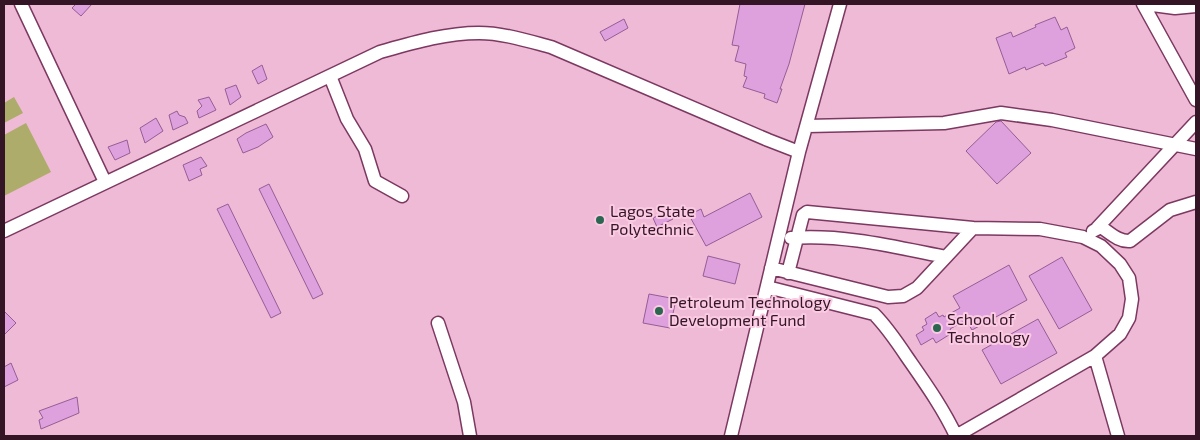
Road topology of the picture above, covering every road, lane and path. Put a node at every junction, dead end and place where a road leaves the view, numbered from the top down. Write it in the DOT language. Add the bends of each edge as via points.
graph roads {
  1 [pos="21,4"];
  2 [pos="840,4"];
  3 [pos="1144,4"];
  4 [pos="1196,6"];
  5 [pos="330,76"];
  6 [pos="1196,100"];
  7 [pos="1196,122"];
  8 [pos="807,126"];
  9 [pos="1176,145"];
  10 [pos="1196,149"];
  11 [pos="799,152"];
  12 [pos="105,182"];
  13 [pos="402,196"];
  14 [pos="1196,202"];
  15 [pos="973,228"];
  16 [pos="1097,228"];
  17 [pos="4,231"];
  18 [pos="1083,237"];
  19 [pos="797,238"];
  20 [pos="778,239"];
  21 [pos="946,257"];
  22 [pos="771,268"];
  23 [pos="788,273"];
  24 [pos="767,286"];
  25 [pos="438,323"];
  26 [pos="1095,356"];
  27 [pos="470,436"];
  28 [pos="731,436"];
  29 [pos="956,436"];
  30 [pos="1118,436"];
  1 -- 12 [label="street"];
  2 -- 8 [label="street"];
  3 -- 4 [label="street" via="1175,8"];
  3 -- 6 [label="street"];
  5 -- 11 [label="street" via="380,52 436,38 480,33 516,38 551,47"];
  5 -- 12 [label="street"];
  5 -- 13 [label="street" via="347,119 365,149 376,181"];
  7 -- 9 [label="street"];
  8 -- 9 [label="street" via="944,123 1001,113"];
  8 -- 11 [label="street"];
  9 -- 10 [label="street"];
  9 -- 16 [label="street"];
  11 -- 20 [label="street"];
  12 -- 17 [label="street"];
  14 -- 16 [label="street" via="1170,210 1130,241"];
  15 -- 18 [label="street" via="1040,229"];
  15 -- 19 [label="street" via="807,212 803,215"];
  15 -- 21 [label="street"];
  16 -- 18 [label="street"];
  18 -- 26 [label="street" via="1101,246 1120,264 1129,278 1132,299 1129,318 1120,334"];
  19 -- 20 [label="street"];
  19 -- 21 [label="street" via="851,240"];
  19 -- 23 [label="street"];
  20 -- 22 [label="street"];
  21 -- 23 [label="street" via="917,288 896,297"];
  22 -- 23 [label="street"];
  22 -- 24 [label="street"];
  24 -- 28 [label="street"];
  24 -- 29 [label="street" via="874,314 925,382"];
  25 -- 27 [label="street" via="464,402"];
  26 -- 29 [label="street"];
  26 -- 30 [label="street"];
}
